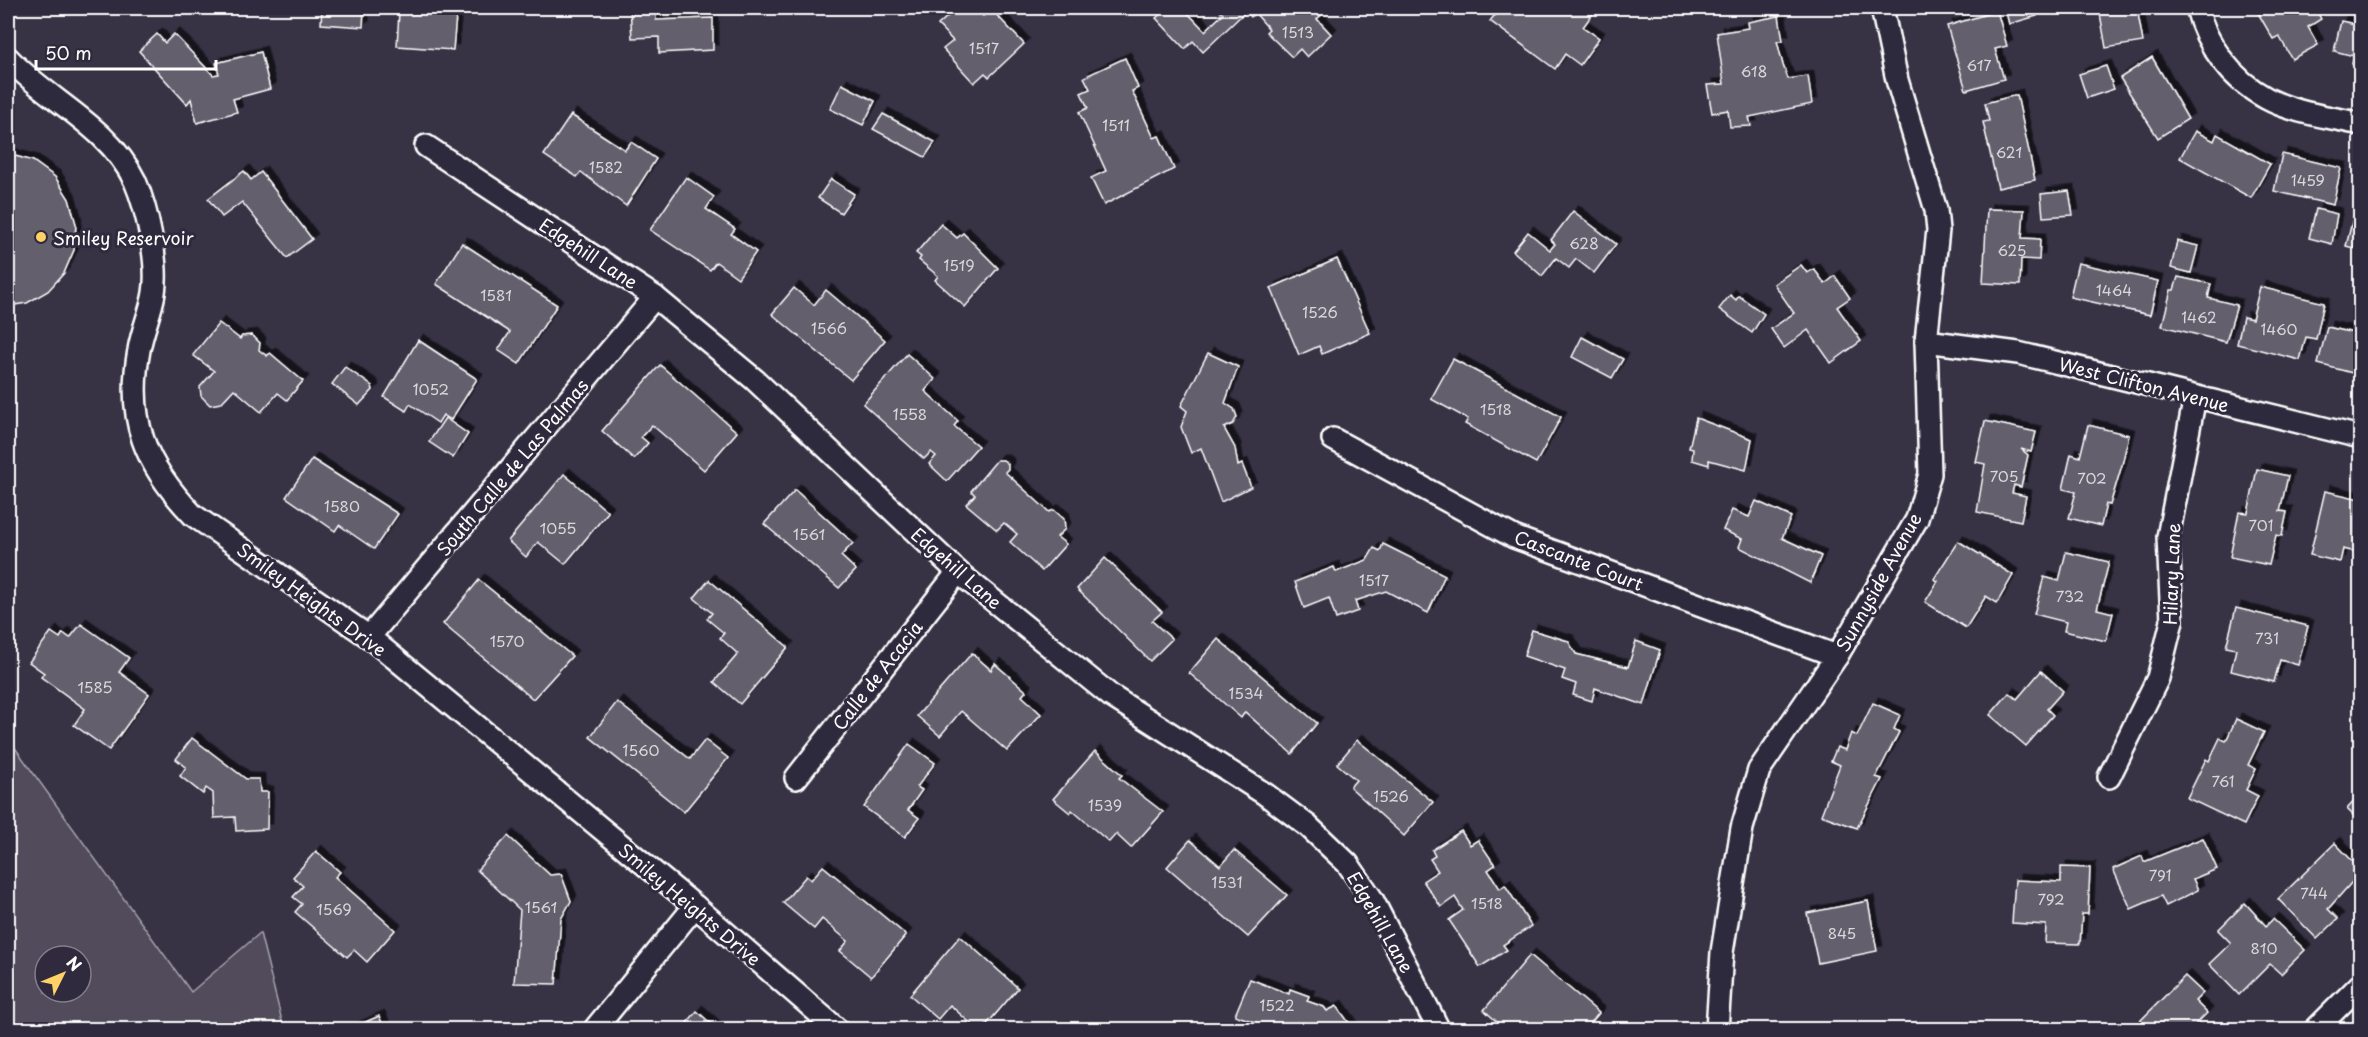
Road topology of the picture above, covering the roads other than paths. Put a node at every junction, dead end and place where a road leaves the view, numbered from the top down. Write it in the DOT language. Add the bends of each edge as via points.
graph roads {
  1 [pos="1882,8"];
  2 [pos="2197,8"];
  3 [pos="8,58"];
  4 [pos="2361,124"];
  5 [pos="426,146"];
  6 [pos="655,297"];
  7 [pos="1926,341"];
  8 [pos="2195,397"];
  9 [pos="2361,437"];
  10 [pos="1333,439"];
  11 [pos="958,572"];
  12 [pos="369,637"];
  13 [pos="1837,656"];
  14 [pos="2109,777"];
  15 [pos="796,778"];
  16 [pos="695,906"];
  17 [pos="2361,985"];
  18 [pos="594,1029"];
  19 [pos="838,1029"];
  20 [pos="1439,1029"];
  21 [pos="1718,1029"];
  22 [pos="2315,1029"];
  1 -- 7 [label="street, Sunnyside Avenue" via="1897,80 1936,210 1938,231"];
  2 -- 4 [label="street" via="2202,27 2238,79 2267,99"];
  3 -- 12 [label="street, Smiley Heights Drive" via="90,126 134,181 153,251 154,292 139,350 134,394 139,433 168,489 193,515"];
  5 -- 6 [label="street, Edgehill Lane"];
  6 -- 11 [label="street, Edgehill Lane" via="755,380"];
  6 -- 12 [label="street, South Calle de Las Palmas"];
  7 -- 8 [label="street, West Clifton Avenue" via="2018,353"];
  7 -- 13 [label="street, Sunnyside Avenue" via="1930,474 1917,519"];
  8 -- 9 [label="street, West Clifton Avenue"];
  8 -- 14 [label="street, Hilary Lane" via="2168,537 2172,621 2158,678"];
  10 -- 13 [label="street, Cascante Court" via="1514,537"];
  11 -- 15 [label="street, Calle de Acacia"];
  11 -- 20 [label="street, Edgehill Lane" via="1111,696 1265,794 1308,826 1348,864 1372,899"];
  12 -- 16 [label="street, Smiley Heights Drive"];
  13 -- 21 [label="street, Sunnyside Avenue" via="1759,770 1742,828 1725,929"];
  16 -- 18 [label="street"];
  16 -- 19 [label="street, Smiley Heights Drive"];
  17 -- 22 [label="street"];
}
